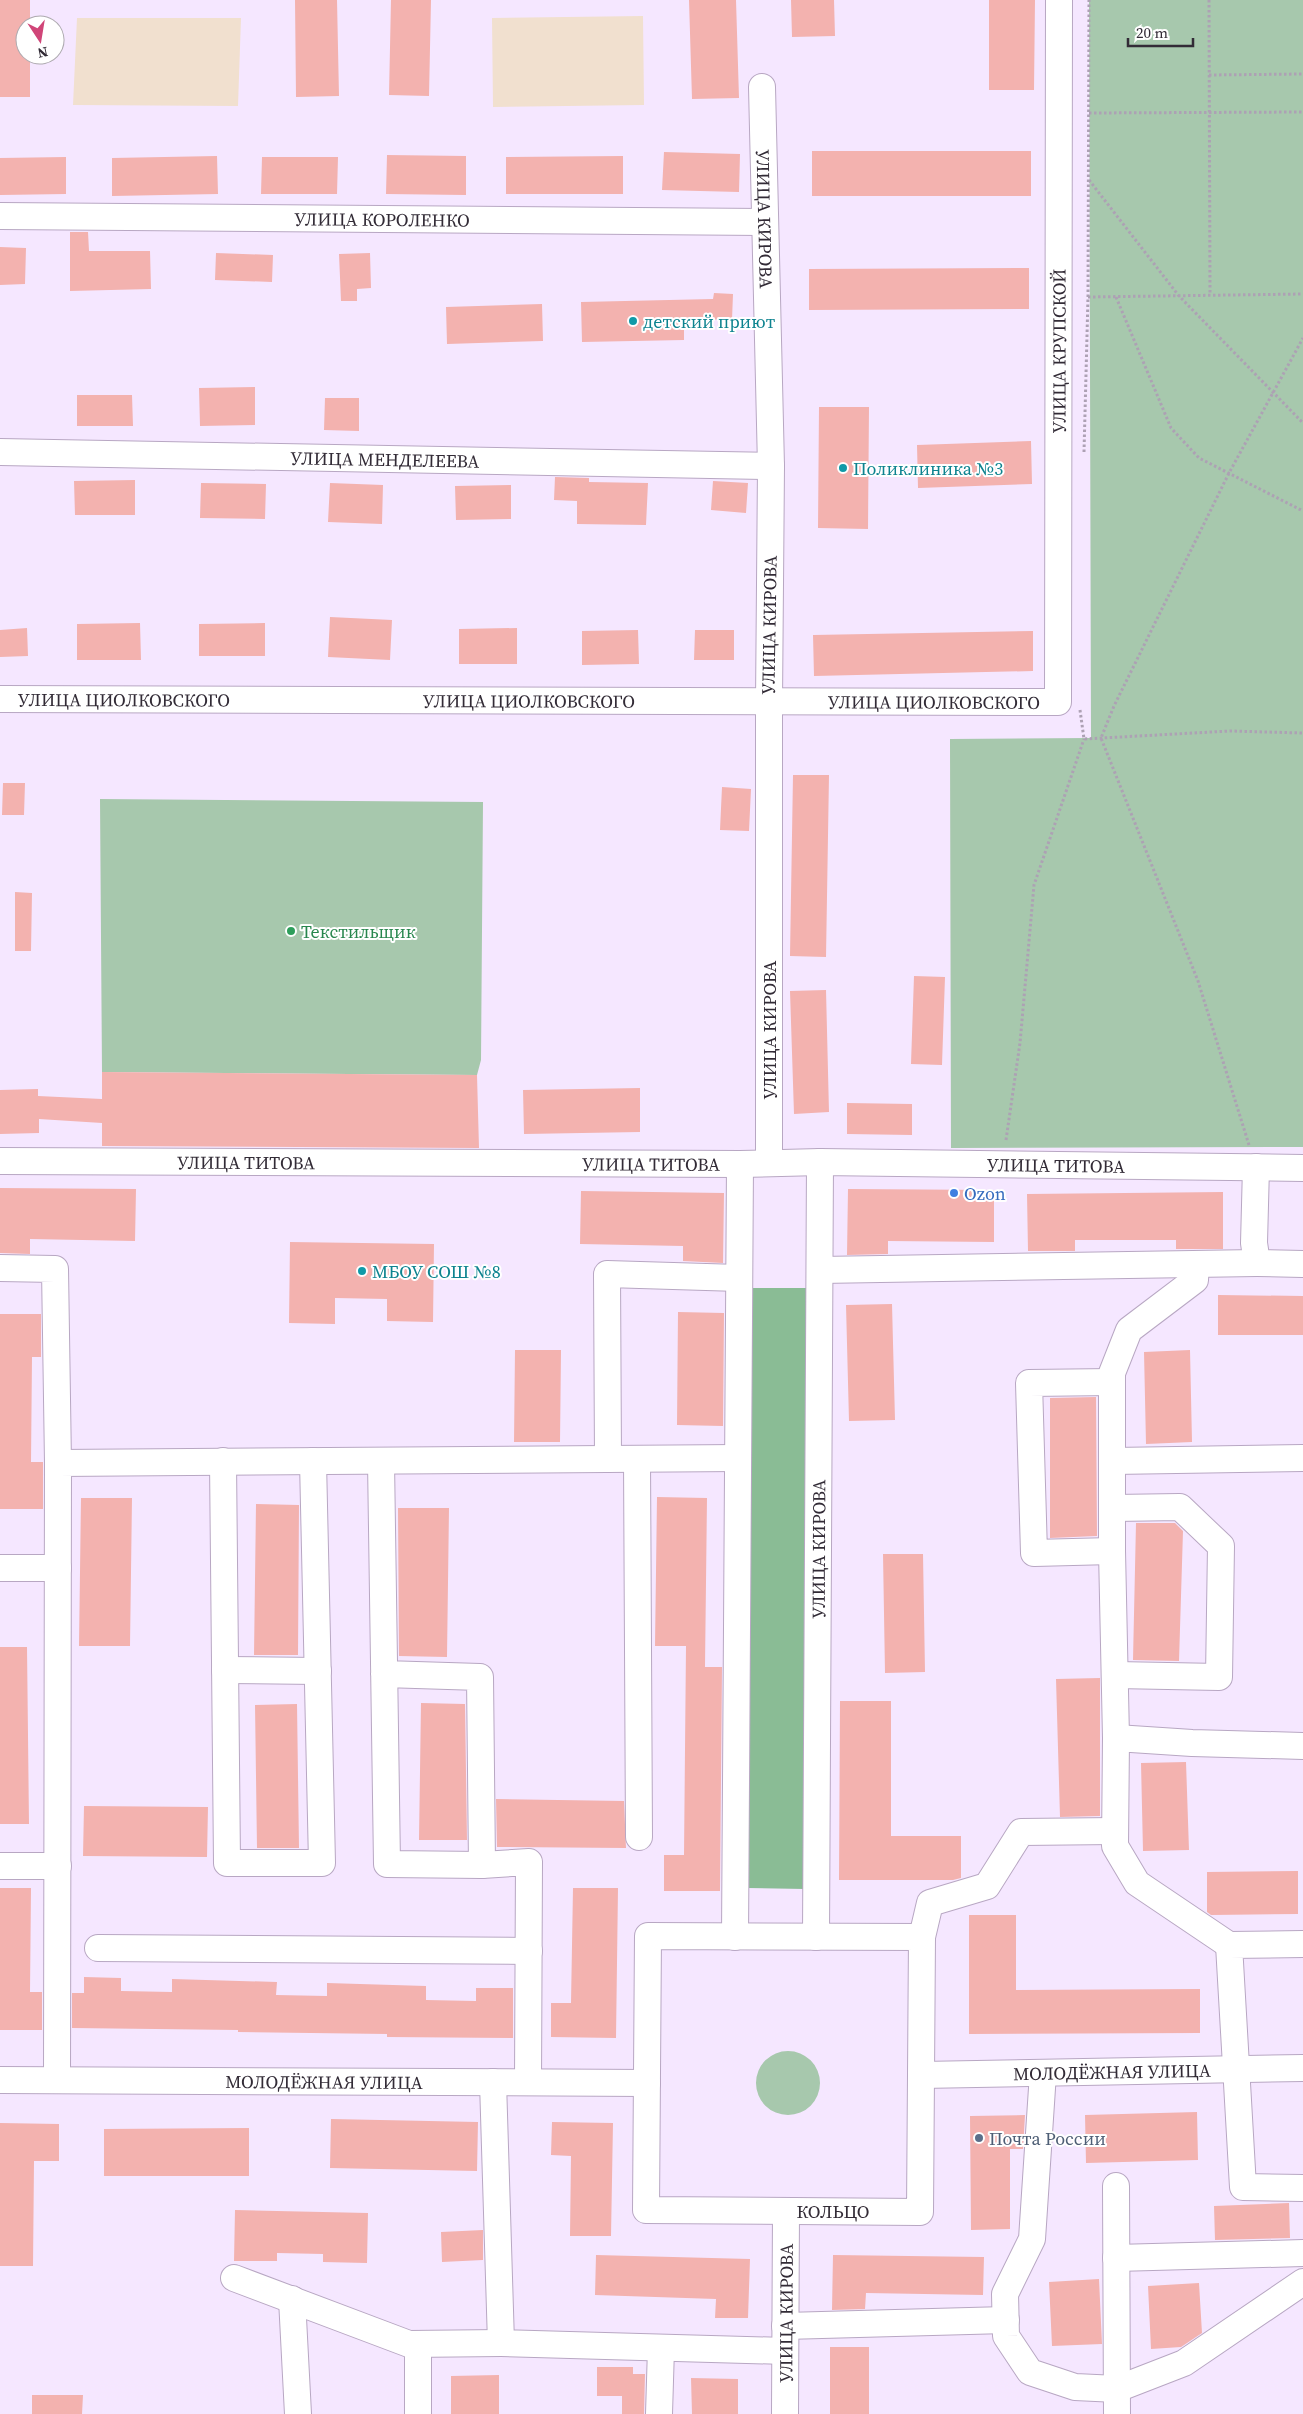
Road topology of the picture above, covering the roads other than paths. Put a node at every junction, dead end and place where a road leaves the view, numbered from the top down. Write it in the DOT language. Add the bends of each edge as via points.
graph roads {
  1 [pos="1059,0"];
  2 [pos="762,88"];
  3 [pos="0,216"];
  4 [pos="764,222"];
  5 [pos="0,452"];
  6 [pos="771,466"];
  7 [pos="0,699"];
  8 [pos="769,702"];
  9 [pos="1058,702"];
  10 [pos="0,1161"];
  11 [pos="770,1162"];
  12 [pos="820,1162"];
  13 [pos="740,1164"];
  14 [pos="1256,1168"];
  15 [pos="1303,1168"];
  16 [pos="1257,1263"];
  17 [pos="1196,1264"];
  18 [pos="1303,1264"];
  19 [pos="0,1268"];
  20 [pos="820,1270"];
  21 [pos="739,1278"];
  22 [pos="1112,1382"];
  23 [pos="738,1458"];
  24 [pos="1303,1458"];
  25 [pos="608,1459"];
  26 [pos="637,1459"];
  27 [pos="313,1461"];
  28 [pos="381,1461"];
  29 [pos="1113,1461"];
  30 [pos="223,1462"];
  31 [pos="58,1463"];
  32 [pos="1114,1508"];
  33 [pos="1112,1551"];
  34 [pos="0,1568"];
  35 [pos="58,1568"];
  36 [pos="225,1670"];
  37 [pos="318,1671"];
  38 [pos="384,1674"];
  39 [pos="1116,1676"];
  40 [pos="1116,1738"];
  41 [pos="1303,1746"];
  42 [pos="1115,1831"];
  43 [pos="639,1837"];
  44 [pos="482,1865"];
  45 [pos="0,1866"];
  46 [pos="58,1866"];
  47 [pos="735,1936"];
  48 [pos="816,1937"];
  49 [pos="922,1937"];
  50 [pos="1303,1944"];
  51 [pos="1229,1945"];
  52 [pos="98,1948"];
  53 [pos="529,1951"];
  54 [pos="1303,2068"];
  55 [pos="1236,2069"];
  56 [pos="1043,2073"];
  57 [pos="921,2075"];
  58 [pos="0,2080"];
  59 [pos="57,2080"];
  60 [pos="493,2082"];
  61 [pos="528,2082"];
  62 [pos="647,2083"];
  63 [pos="1116,2186"];
  64 [pos="1303,2188"];
  65 [pos="786,2211"];
  66 [pos="1303,2253"];
  67 [pos="1116,2258"];
  68 [pos="234,2278"];
  69 [pos="1303,2282"];
  70 [pos="292,2300"];
  71 [pos="1006,2320"];
  72 [pos="785,2338"];
  73 [pos="501,2343"];
  74 [pos="418,2344"];
  75 [pos="661,2348"];
  76 [pos="1117,2402"];
  77 [pos="298,2414"];
  78 [pos="418,2414"];
  79 [pos="659,2414"];
  80 [pos="784,2414"];
  1 -- 9 [label="street, УЛИЦА КРУПСКОЙ"];
  2 -- 4 [label="street, УЛИЦА КИРОВА"];
  3 -- 4 [label="street, УЛИЦА КОРОЛЕНКО"];
  4 -- 6 [label="street, УЛИЦА КИРОВА"];
  5 -- 6 [label="street, УЛИЦА МЕНДЕЛЕЕВА"];
  6 -- 8 [label="street, УЛИЦА КИРОВА"];
  7 -- 8 [label="street, УЛИЦА ЦИОЛКОВСКОГО"];
  8 -- 9 [label="street, УЛИЦА ЦИОЛКОВСКОГО"];
  8 -- 11 [label="street, УЛИЦА КИРОВА"];
  10 -- 13 [label="street, УЛИЦА ТИТОВА"];
  11 -- 12 [label="street, УЛИЦА ТИТОВА"];
  11 -- 13 [label="street, УЛИЦА ТИТОВА"];
  12 -- 14 [label="street, УЛИЦА ТИТОВА"];
  12 -- 20 [label="street, УЛИЦА КИРОВА"];
  13 -- 21 [label="street"];
  14 -- 15 [label="street, УЛИЦА ТИТОВА"];
  14 -- 16 [label="street" via="1254,1243"];
  16 -- 17 [label="street"];
  16 -- 18 [label="street"];
  17 -- 20 [label="street"];
  17 -- 22 [label="street" via="1195,1280 1130,1330 1112,1374"];
  19 -- 31 [label="street" via="55,1269"];
  20 -- 48 [label="street, УЛИЦА КИРОВА"];
  21 -- 23 [label="street"];
  21 -- 25 [label="street" via="607,1274"];
  22 -- 29 [label="street"];
  22 -- 33 [label="street" via="1029,1383 1034,1553"];
  23 -- 26 [label="street"];
  23 -- 47 [label="street"];
  24 -- 29 [label="street"];
  25 -- 26 [label="street"];
  25 -- 28 [label="street"];
  26 -- 43 [label="street"];
  27 -- 28 [label="street"];
  27 -- 30 [label="street"];
  27 -- 37 [label="street"];
  28 -- 38 [label="street"];
  29 -- 32 [label="street"];
  30 -- 31 [label="street"];
  30 -- 36 [label="street"];
  31 -- 35 [label="street"];
  32 -- 33 [label="street"];
  32 -- 39 [label="street" via="1180,1507 1221,1546 1219,1677"];
  33 -- 39 [label="street"];
  34 -- 35 [label="street"];
  35 -- 46 [label="street"];
  36 -- 37 [label="street"];
  36 -- 37 [label="street" via="227,1862 322,1863"];
  38 -- 44 [label="street" via="480,1677"];
  38 -- 44 [label="street" via="387,1864"];
  39 -- 40 [label="street"];
  40 -- 41 [label="street"];
  40 -- 42 [label="street"];
  42 -- 49 [label="street" via="1021,1832 987,1886 930,1903"];
  42 -- 51 [label="street" via="1115,1846 1137,1884"];
  44 -- 53 [label="street" via="529,1862"];
  45 -- 46 [label="street"];
  46 -- 59 [label="street"];
  47 -- 48 [label="street, КОЛЬЦО"];
  47 -- 62 [label="street, КОЛЬЦО" via="648,1936"];
  48 -- 49 [label="street, КОЛЬЦО"];
  49 -- 57 [label="street, КОЛЬЦО"];
  50 -- 51 [label="street"];
  51 -- 55 [label="street"];
  52 -- 53 [label="street"];
  53 -- 61 [label="street"];
  54 -- 55 [label="street, МОЛОДЁЖНАЯ УЛИЦА"];
  55 -- 56 [label="street, МОЛОДЁЖНАЯ УЛИЦА"];
  55 -- 64 [label="street" via="1243,2187"];
  56 -- 57 [label="street, МОЛОДЁЖНАЯ УЛИЦА"];
  56 -- 71 [label="street" via="1032,2239 1005,2294"];
  57 -- 65 [label="street, КОЛЬЦО" via="920,2212"];
  58 -- 59 [label="street, МОЛОДЁЖНАЯ УЛИЦА"];
  59 -- 60 [label="street, МОЛОДЁЖНАЯ УЛИЦА"];
  60 -- 61 [label="street, МОЛОДЁЖНАЯ УЛИЦА"];
  60 -- 73 [label="street"];
  61 -- 62 [label="street, МОЛОДЁЖНАЯ УЛИЦА"];
  62 -- 65 [label="street, КОЛЬЦО" via="646,2210"];
  63 -- 67 [label="street"];
  65 -- 72 [label="street, УЛИЦА КИРОВА"];
  66 -- 67 [label="street"];
  67 -- 76 [label="street"];
  68 -- 70 [label="street"];
  69 -- 76 [label="street" via="1184,2363"];
  70 -- 74 [label="street" via="409,2344"];
  70 -- 77 [label="street"];
  71 -- 72 [label="street"];
  71 -- 76 [label="street" via="1006,2336 1030,2372"];
  72 -- 75 [label="street"];
  72 -- 80 [label="street, УЛИЦА КИРОВА"];
  73 -- 74 [label="street"];
  73 -- 75 [label="street"];
  74 -- 78 [label="street"];
  75 -- 79 [label="street"];
}
